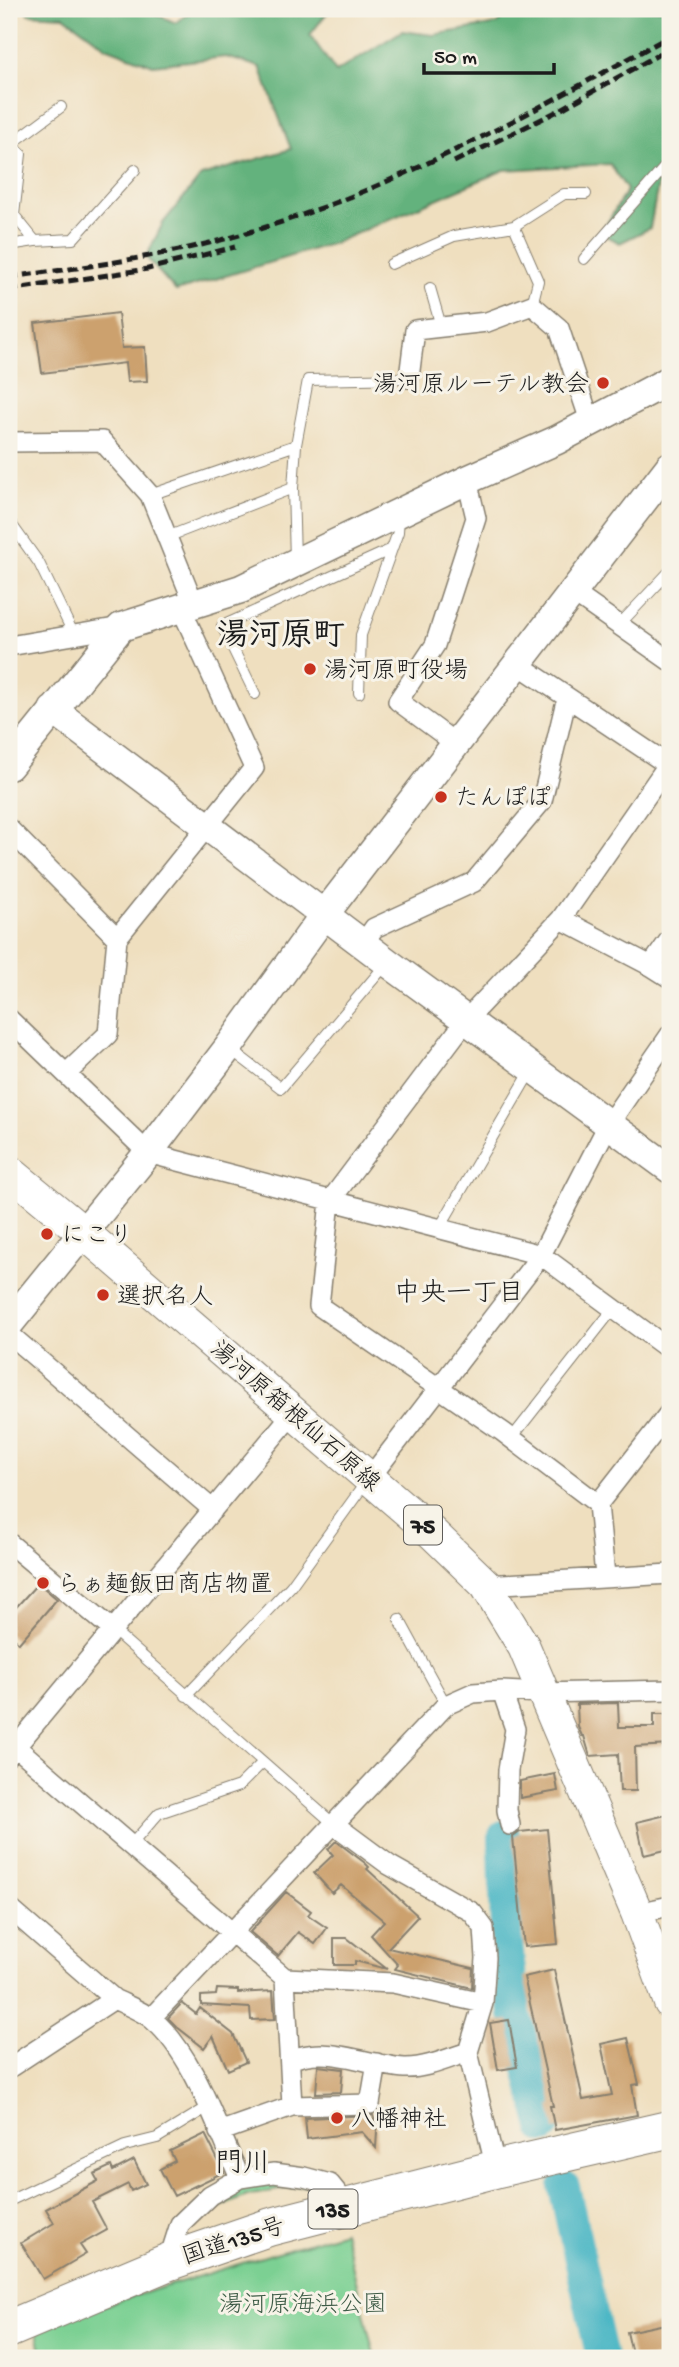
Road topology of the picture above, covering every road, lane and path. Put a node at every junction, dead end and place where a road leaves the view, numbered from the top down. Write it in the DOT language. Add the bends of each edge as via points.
graph roads {
  1 [pos="61,107"];
  2 [pos="9,144"];
  3 [pos="670,160"];
  4 [pos="135,170"];
  5 [pos="586,194"];
  6 [pos="514,226"];
  7 [pos="35,241"];
  8 [pos="9,245"];
  9 [pos="584,259"];
  10 [pos="391,264"];
  11 [pos="430,288"];
  12 [pos="532,305"];
  13 [pos="441,326"];
  14 [pos="409,378"];
  15 [pos="670,380"];
  16 [pos="590,421"];
  17 [pos="9,442"];
  18 [pos="296,445"];
  19 [pos="670,466"];
  20 [pos="467,480"];
  21 [pos="293,488"];
  22 [pos="150,495"];
  23 [pos="399,512"];
  24 [pos="9,521"];
  25 [pos="167,537"];
  26 [pos="392,549"];
  27 [pos="295,562"];
  28 [pos="670,571"];
  29 [pos="572,592"];
  30 [pos="188,606"];
  31 [pos="620,625"];
  32 [pos="121,627"];
  33 [pos="74,635"];
  34 [pos="9,646"];
  35 [pos="670,661"];
  36 [pos="519,664"];
  37 [pos="359,693"];
  38 [pos="255,694"];
  39 [pos="567,697"];
  40 [pos="53,710"];
  41 [pos="455,743"];
  42 [pos="670,765"];
  43 [pos="9,766"];
  44 [pos="206,827"];
  45 [pos="9,829"];
  46 [pos="324,915"];
  47 [pos="561,919"];
  48 [pos="117,938"];
  49 [pos="670,939"];
  50 [pos="363,944"];
  51 [pos="387,962"];
  52 [pos="651,966"];
  53 [pos="670,978"];
  54 [pos="9,1019"];
  55 [pos="467,1019"];
  56 [pos="670,1035"];
  57 [pos="228,1048"];
  58 [pos="532,1069"];
  59 [pos="66,1074"];
  60 [pos="608,1125"];
  61 [pos="148,1153"];
  62 [pos="670,1169"];
  63 [pos="9,1171"];
  64 [pos="330,1201"];
  65 [pos="440,1227"];
  66 [pos="84,1233"];
  67 [pos="541,1255"];
  68 [pos="614,1307"];
  69 [pos="9,1324"];
  70 [pos="9,1334"];
  71 [pos="670,1350"];
  72 [pos="439,1389"];
  73 [pos="670,1412"];
  74 [pos="293,1413"];
  75 [pos="511,1440"];
  76 [pos="369,1479"];
  77 [pos="598,1504"];
  78 [pos="213,1510"];
  79 [pos="9,1542"];
  80 [pos="670,1574"];
  81 [pos="606,1576"];
  82 [pos="486,1585"];
  83 [pos="399,1619"];
  84 [pos="113,1630"];
  85 [pos="670,1690"];
  86 [pos="502,1691"];
  87 [pos="542,1693"];
  88 [pos="186,1696"];
  89 [pos="446,1705"];
  90 [pos="11,1752"];
  91 [pos="263,1762"];
  92 [pos="335,1825"];
  93 [pos="510,1825"];
  94 [pos="130,1846"];
  95 [pos="670,1906"];
  96 [pos="9,1908"];
  97 [pos="637,1913"];
  98 [pos="230,1933"];
  99 [pos="285,1978"];
  100 [pos="114,1999"];
  101 [pos="483,2003"];
  102 [pos="670,2003"];
  103 [pos="151,2018"];
  104 [pos="468,2052"];
  105 [pos="291,2060"];
  106 [pos="377,2063"];
  107 [pos="9,2068"];
  108 [pos="292,2106"];
  109 [pos="208,2107"];
  110 [pos="670,2129"];
  111 [pos="219,2132"];
  112 [pos="496,2169"];
  113 [pos="240,2178"];
  114 [pos="9,2202"];
  115 [pos="347,2205"];
  116 [pos="168,2262"];
  117 [pos="9,2329"];
  1 -- 2 [label="lane"];
  2 -- 7 [label="lane" via="20,154 14,215"];
  3 -- 9 [label="lane"];
  4 -- 7 [label="lane" via="73,239"];
  5 -- 6 [label="lane" via="564,194"];
  6 -- 10 [label="lane" via="454,236"];
  6 -- 12 [label="lane" via="538,281"];
  7 -- 8 [label="lane"];
  11 -- 13 [label="lane"];
  12 -- 13 [label="street" via="487,322"];
  12 -- 16 [label="street" via="559,328"];
  13 -- 14 [label="street" via="415,330"];
  14 -- 18 [label="lane" via="308,380"];
  15 -- 16 [label="street"];
  16 -- 20 [label="street"];
  17 -- 22 [label="street" via="102,441"];
  18 -- 21 [label="lane"];
  18 -- 22 [label="lane"];
  19 -- 29 [label="street"];
  20 -- 23 [label="street"];
  20 -- 41 [label="street" via="476,518 435,645 398,701"];
  21 -- 25 [label="lane"];
  21 -- 27 [label="lane"];
  22 -- 25 [label="street"];
  23 -- 26 [label="lane"];
  23 -- 27 [label="street"];
  24 -- 33 [label="lane" via="39,563"];
  25 -- 30 [label="street"];
  26 -- 37 [label="lane" via="361,635"];
  26 -- 38 [label="lane" via="222,626"];
  27 -- 30 [label="street" via="241,589"];
  28 -- 31 [label="lane"];
  29 -- 31 [label="street"];
  29 -- 36 [label="street"];
  30 -- 32 [label="street"];
  30 -- 44 [label="street" via="254,768"];
  31 -- 35 [label="street"];
  32 -- 33 [label="street"];
  32 -- 40 [label="street"];
  33 -- 34 [label="street"];
  36 -- 39 [label="street"];
  36 -- 41 [label="street"];
  39 -- 42 [label="street"];
  39 -- 50 [label="street" via="542,801 474,883 374,928"];
  40 -- 43 [label="street"];
  40 -- 44 [label="street"];
  41 -- 46 [label="street"];
  42 -- 47 [label="street"];
  44 -- 46 [label="street"];
  44 -- 48 [label="street"];
  45 -- 48 [label="street"];
  46 -- 50 [label="street"];
  46 -- 57 [label="street"];
  47 -- 52 [label="street"];
  47 -- 55 [label="street"];
  48 -- 59 [label="street" via="108,1034"];
  49 -- 52 [label="street"];
  50 -- 51 [label="street"];
  51 -- 55 [label="street"];
  51 -- 57 [label="lane" via="281,1088"];
  52 -- 53 [label="street"];
  54 -- 59 [label="street"];
  55 -- 58 [label="street"];
  55 -- 64 [label="street"];
  56 -- 60 [label="street"];
  57 -- 61 [label="street"];
  58 -- 60 [label="street"];
  58 -- 65 [label="lane"];
  59 -- 61 [label="street"];
  60 -- 62 [label="street"];
  60 -- 67 [label="street"];
  61 -- 64 [label="street"];
  61 -- 66 [label="street"];
  63 -- 66 [label="main road, 湯河原箱根仙石原線 / 75"];
  64 -- 65 [label="street"];
  64 -- 72 [label="street" via="319,1306"];
  65 -- 67 [label="street"];
  66 -- 69 [label="street"];
  66 -- 74 [label="main road, 湯河原箱根仙石原線 / 75"];
  67 -- 68 [label="street"];
  67 -- 72 [label="street"];
  68 -- 71 [label="street"];
  68 -- 75 [label="lane"];
  70 -- 78 [label="street"];
  72 -- 75 [label="street"];
  72 -- 76 [label="street"];
  73 -- 77 [label="street"];
  74 -- 76 [label="main road, 湯河原箱根仙石原線 / 75"];
  74 -- 78 [label="street"];
  75 -- 77 [label="street"];
  76 -- 82 [label="main road, 湯河原箱根仙石原線 / 75"];
  76 -- 88 [label="lane" via="291,1586"];
  77 -- 81 [label="street"];
  78 -- 84 [label="street"];
  79 -- 84 [label="street"];
  80 -- 81 [label="street"];
  81 -- 82 [label="street"];
  82 -- 87 [label="main road, 湯河原箱根仙石原線 / 75" via="524,1647"];
  83 -- 89 [label="lane"];
  84 -- 88 [label="lane"];
  84 -- 90 [label="street"];
  85 -- 87 [label="street"];
  86 -- 87 [label="street"];
  86 -- 89 [label="street" via="473,1693"];
  86 -- 93 [label="street" via="515,1729 509,1770"];
  87 -- 97 [label="main road, 湯河原箱根仙石原線 / 75"];
  88 -- 91 [label="lane"];
  89 -- 92 [label="street"];
  90 -- 94 [label="street"];
  91 -- 92 [label="lane"];
  91 -- 94 [label="lane" via="239,1786 159,1813"];
  92 -- 98 [label="street"];
  92 -- 101 [label="street" via="389,1865 472,1912 484,1928"];
  94 -- 98 [label="street"];
  95 -- 97 [label="street"];
  96 -- 100 [label="street"];
  97 -- 102 [label="main road, 湯河原箱根仙石原線 / 75"];
  98 -- 99 [label="street"];
  98 -- 103 [label="street"];
  99 -- 101 [label="street" via="393,1983"];
  99 -- 105 [label="street"];
  100 -- 103 [label="street"];
  100 -- 107 [label="street"];
  101 -- 104 [label="street"];
  103 -- 109 [label="street" via="195,2075"];
  104 -- 106 [label="street" via="407,2068"];
  104 -- 112 [label="street"];
  105 -- 106 [label="street" via="322,2054"];
  105 -- 108 [label="street"];
  106 -- 108 [label="street" via="370,2104"];
  108 -- 111 [label="street"];
  109 -- 111 [label="street"];
  109 -- 114 [label="lane" via="157,2138 125,2146"];
  110 -- 112 [label="highway, 国道135号 / 135"];
  111 -- 113 [label="street"];
  112 -- 115 [label="highway, 国道135号 / 135"];
  113 -- 115 [label="street" via="274,2173 304,2177 330,2184"];
  113 -- 116 [label="street" via="210,2195 180,2224"];
  115 -- 116 [label="highway, 国道135号 / 135"];
  116 -- 117 [label="highway, 国道135号 / 135"];
}
